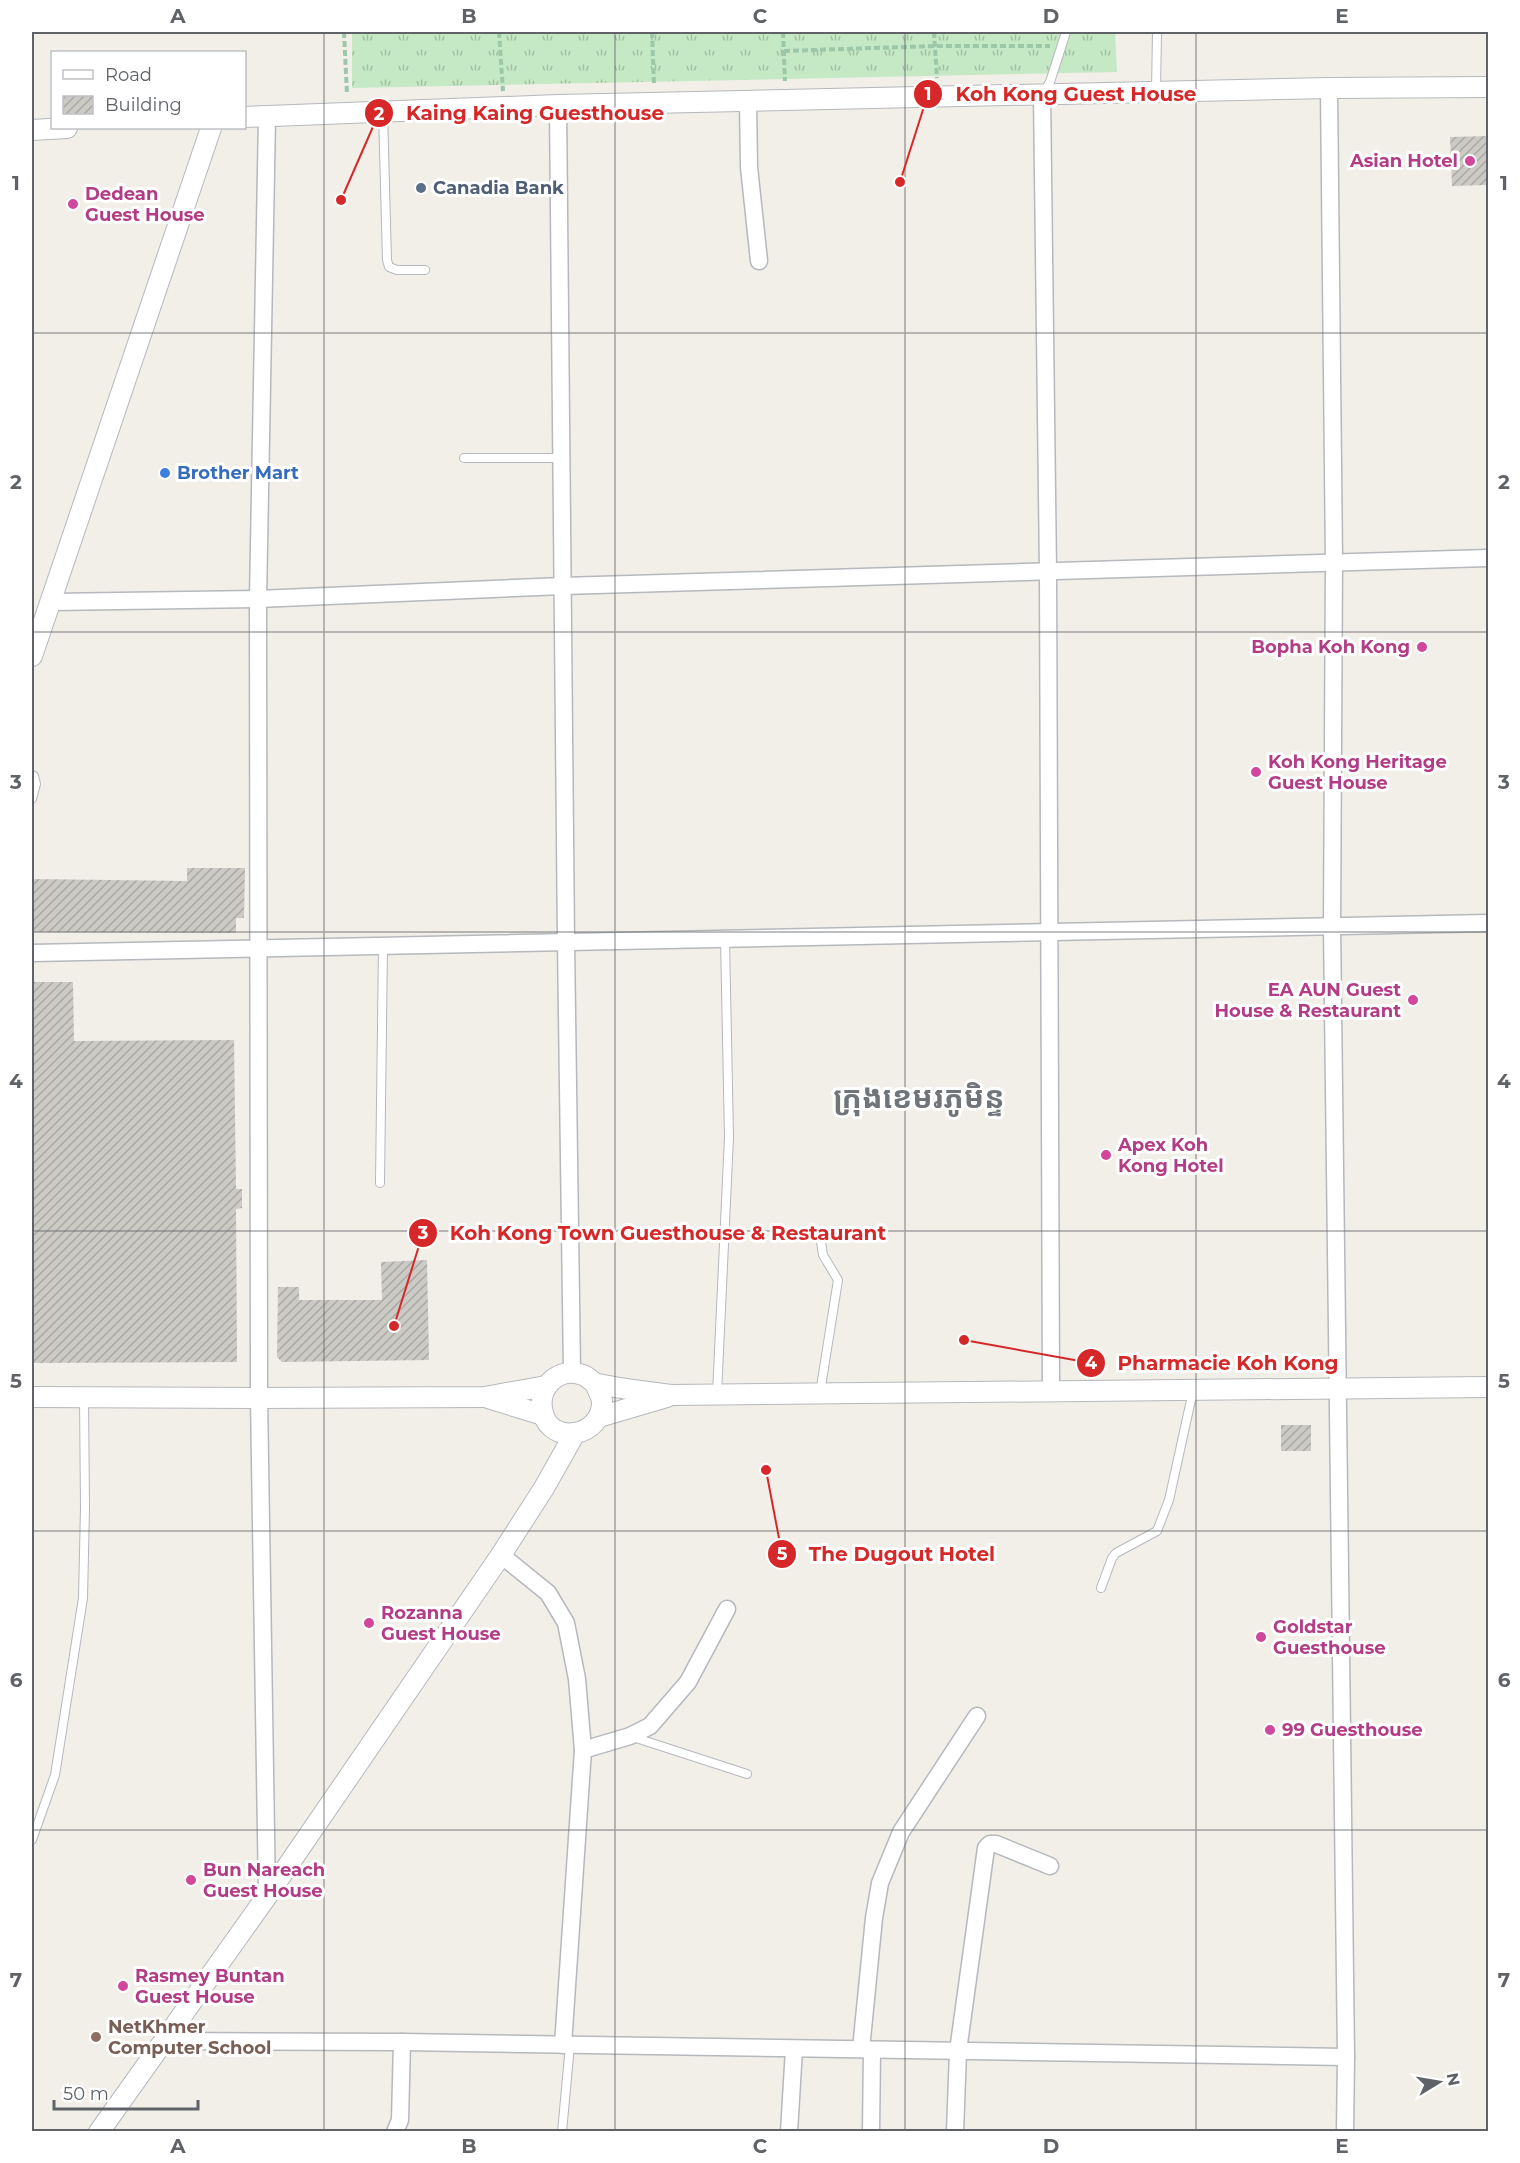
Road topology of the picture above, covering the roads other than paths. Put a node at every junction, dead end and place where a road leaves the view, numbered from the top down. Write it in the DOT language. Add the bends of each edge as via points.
graph roads {
  1 [pos="1066,32"];
  2 [pos="1158,32"];
  3 [pos="1488,87"];
  4 [pos="1329,88"];
  5 [pos="1156,92"];
  6 [pos="1042,94"];
  7 [pos="748,101"];
  8 [pos="558,105"];
  9 [pos="383,112"];
  10 [pos="246,117"];
  11 [pos="267,117"];
  12 [pos="51,129"];
  13 [pos="211,129"];
  14 [pos="32,130"];
  15 [pos="759,261"];
  16 [pos="425,270"];
  17 [pos="464,458"];
  18 [pos="561,458"];
  19 [pos="1488,558"];
  20 [pos="1334,562"];
  21 [pos="1048,572"];
  22 [pos="563,586"];
  23 [pos="258,599"];
  24 [pos="51,602"];
  25 [pos="32,656"];
  26 [pos="32,775"];
  27 [pos="32,799"];
  28 [pos="1488,923"];
  29 [pos="1332,926"];
  30 [pos="1049,932"];
  31 [pos="725,939"];
  32 [pos="566,942"];
  33 [pos="383,946"];
  34 [pos="260,948"];
  35 [pos="32,953"];
  36 [pos="380,1183"];
  37 [pos="820,1235"];
  38 [pos="572,1372"];
  39 [pos="595,1383"];
  40 [pos="546,1386"];
  41 [pos="1488,1387"];
  42 [pos="1338,1389"];
  43 [pos="1193,1390"];
  44 [pos="1051,1391"];
  45 [pos="820,1393"];
  46 [pos="717,1394"];
  47 [pos="672,1395"];
  48 [pos="32,1397"];
  49 [pos="485,1397"];
  50 [pos="84,1398"];
  51 [pos="259,1398"];
  52 [pos="599,1417"];
  53 [pos="548,1421"];
  54 [pos="575,1434"];
  55 [pos="555,1469"];
  56 [pos="501,1555"];
  57 [pos="1101,1588"];
  58 [pos="727,1609"];
  59 [pos="977,1716"];
  60 [pos="630,1736"];
  61 [pos="583,1750"];
  62 [pos="747,1774"];
  63 [pos="32,1840"];
  64 [pos="1050,1866"];
  65 [pos="267,1896"];
  66 [pos="162,2041"];
  67 [pos="402,2042"];
  68 [pos="566,2045"];
  69 [pos="794,2049"];
  70 [pos="867,2049"];
  71 [pos="958,2051"];
  72 [pos="1346,2057"];
  73 [pos="99,2132"];
  74 [pos="395,2132"];
  75 [pos="562,2132"];
  76 [pos="789,2132"];
  77 [pos="871,2132"];
  78 [pos="955,2132"];
  79 [pos="1345,2132"];
  1 -- 6 [label="lane" via="1050,82"];
  2 -- 5 [label="lane"];
  3 -- 4 [label="street"];
  4 -- 5 [label="street"];
  4 -- 20 [label="street"];
  5 -- 6 [label="street"];
  6 -- 7 [label="street"];
  6 -- 21 [label="street"];
  7 -- 8 [label="street"];
  7 -- 15 [label="street" via="749,167"];
  8 -- 9 [label="street"];
  8 -- 18 [label="street"];
  9 -- 11 [label="street"];
  9 -- 16 [label="lane" via="387,260 389,267 397,270"];
  10 -- 11 [label="street"];
  11 -- 23 [label="street"];
  12 -- 14 [label="street"];
  13 -- 24 [label="street"];
  17 -- 18 [label="lane"];
  18 -- 22 [label="street"];
  19 -- 20 [label="street"];
  20 -- 21 [label="street"];
  20 -- 29 [label="street"];
  21 -- 22 [label="street"];
  21 -- 30 [label="street"];
  22 -- 23 [label="street"];
  22 -- 32 [label="street"];
  23 -- 24 [label="street"];
  23 -- 34 [label="street"];
  24 -- 25 [label="street"];
  26 -- 27 [label="lane" via="36,784"];
  28 -- 29 [label="street"];
  29 -- 30 [label="street"];
  29 -- 42 [label="street"];
  30 -- 31 [label="street"];
  30 -- 44 [label="street"];
  31 -- 32 [label="street"];
  31 -- 46 [label="lane" via="729,1137"];
  32 -- 33 [label="street"];
  32 -- 38 [label="street"];
  33 -- 34 [label="street"];
  33 -- 36 [label="lane"];
  34 -- 35 [label="street"];
  34 -- 51 [label="street"];
  37 -- 45 [label="lane" via="824,1255 838,1280"];
  38 -- 39 [label="street"];
  38 -- 40 [label="street" via="552,1378"];
  39 -- 47 [label="street"];
  39 -- 52 [label="street" via="602,1400"];
  40 -- 49 [label="street"];
  40 -- 53 [label="street" via="541,1400"];
  41 -- 42 [label="street"];
  42 -- 43 [label="street"];
  42 -- 72 [label="street"];
  43 -- 44 [label="street"];
  43 -- 57 [label="lane" via="1169,1500 1157,1531 1116,1553"];
  44 -- 45 [label="street"];
  45 -- 46 [label="street"];
  46 -- 47 [label="street"];
  47 -- 52 [label="street"];
  48 -- 50 [label="street"];
  49 -- 51 [label="street"];
  49 -- 53 [label="street"];
  50 -- 51 [label="street"];
  50 -- 63 [label="lane" via="83,1598 55,1775"];
  51 -- 65 [label="street"];
  52 -- 54 [label="street" via="585,1431"];
  53 -- 54 [label="street" via="563,1433"];
  53 -- 55 [label="street"];
  54 -- 55 [label="street"];
  55 -- 56 [label="street"];
  56 -- 61 [label="street" via="548,1593 566,1623 577,1679"];
  56 -- 65 [label="street"];
  58 -- 60 [label="street" via="688,1682 650,1726"];
  59 -- 70 [label="street" via="901,1832 880,1883 874,1918"];
  60 -- 61 [label="street"];
  60 -- 62 [label="lane"];
  61 -- 68 [label="street"];
  64 -- 71 [label="street" via="996,1844 986,1848"];
  65 -- 66 [label="street"];
  66 -- 67 [label="street"];
  66 -- 73 [label="street"];
  67 -- 68 [label="street"];
  67 -- 74 [label="street" via="400,2120"];
  68 -- 69 [label="street"];
  68 -- 75 [label="lane"];
  69 -- 70 [label="street"];
  69 -- 76 [label="street"];
  70 -- 71 [label="street"];
  70 -- 77 [label="street"];
  71 -- 72 [label="street"];
  71 -- 78 [label="street"];
  72 -- 79 [label="street"];
}
